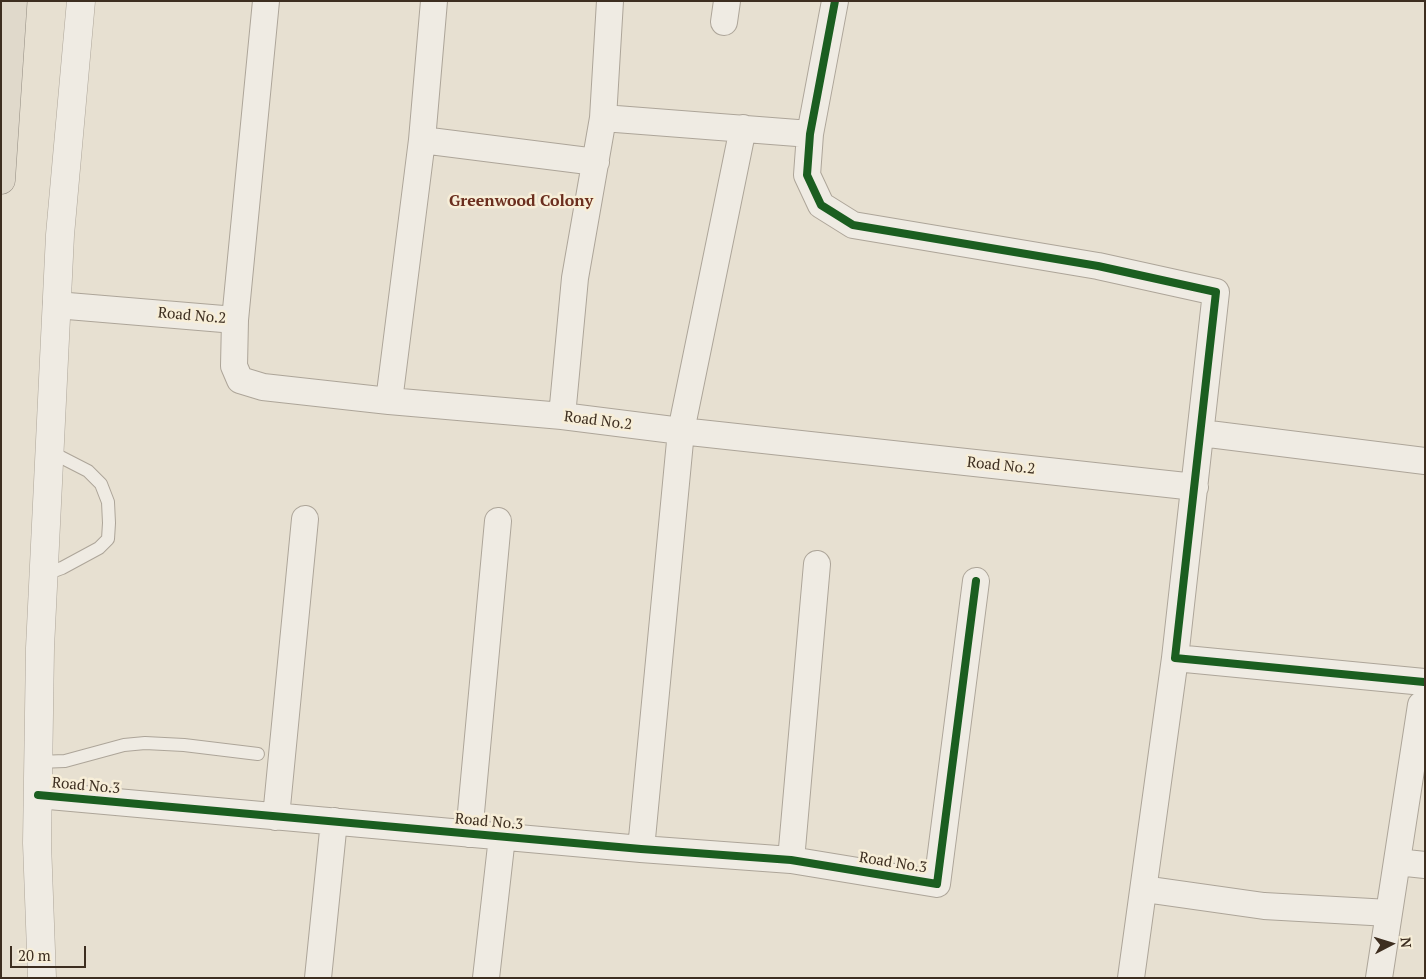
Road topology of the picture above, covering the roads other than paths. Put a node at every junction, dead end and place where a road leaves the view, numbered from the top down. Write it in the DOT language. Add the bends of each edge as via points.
graph roads {
  1 [pos="13,1"];
  2 [pos="81,1"];
  3 [pos="266,1"];
  4 [pos="434,1"];
  5 [pos="610,1"];
  6 [pos="835,1"];
  7 [pos="603,118"];
  8 [pos="743,128"];
  9 [pos="810,134"];
  10 [pos="422,140"];
  11 [pos="596,162"];
  12 [pos="1,180"];
  13 [pos="56,305"];
  14 [pos="235,320"];
  15 [pos="389,401"];
  16 [pos="562,416"];
  17 [pos="681,431"];
  18 [pos="1201,433"];
  19 [pos="49,451"];
  20 [pos="1425,461"];
  21 [pos="1196,487"];
  22 [pos="305,519"];
  23 [pos="498,521"];
  24 [pos="817,564"];
  25 [pos="43,575"];
  26 [pos="976,581"];
  27 [pos="1176,658"];
  28 [pos="1423,691"];
  29 [pos="258,754"];
  30 [pos="38,762"];
  31 [pos="38,795"];
  32 [pos="276,817"];
  33 [pos="334,822"];
  34 [pos="469,834"];
  35 [pos="502,837"];
  36 [pos="641,850"];
  37 [pos="791,860"];
  38 [pos="1397,862"];
  39 [pos="1425,865"];
  40 [pos="1144,890"];
  41 [pos="1389,913"];
  42 [pos="42,978"];
  43 [pos="318,978"];
  44 [pos="486,978"];
  45 [pos="1132,978"];
  46 [pos="1379,978"];
  1 -- 12 [label="highway"];
  2 -- 13 [label="street"];
  3 -- 14 [label="street"];
  4 -- 10 [label="street"];
  5 -- 7 [label="street"];
  6 -- 9 [label="street"];
  7 -- 8 [label="street"];
  7 -- 11 [label="street"];
  8 -- 9 [label="street"];
  8 -- 17 [label="street"];
  9 -- 18 [label="street" via="808,175 821,205 853,225 1098,266 1216,292"];
  10 -- 11 [label="street"];
  10 -- 15 [label="street"];
  11 -- 16 [label="street" via="575,278"];
  13 -- 14 [label="street, Road No.2"];
  13 -- 19 [label="street"];
  14 -- 15 [label="street, Road No.2" via="234,366 240,380 263,387"];
  15 -- 16 [label="street, Road No.2"];
  16 -- 17 [label="street, Road No.2"];
  17 -- 21 [label="street, Road No.2"];
  17 -- 36 [label="street"];
  18 -- 20 [label="street"];
  18 -- 21 [label="street"];
  19 -- 25 [label="street"];
  19 -- 25 [label="lane" via="88,471 101,484 108,502 109,523 108,539 100,548"];
  21 -- 27 [label="street"];
  22 -- 32 [label="street"];
  23 -- 34 [label="street"];
  24 -- 37 [label="street"];
  25 -- 30 [label="street"];
  26 -- 37 [label="street, Road No.3" via="937,884"];
  27 -- 28 [label="street"];
  27 -- 40 [label="street"];
  28 -- 38 [label="street"];
  29 -- 30 [label="lane" via="145,743 124,745 65,762"];
  30 -- 31 [label="street"];
  31 -- 32 [label="street, Road No.3"];
  31 -- 42 [label="street"];
  32 -- 33 [label="street, Road No.3"];
  33 -- 34 [label="street, Road No.3"];
  33 -- 43 [label="street"];
  34 -- 35 [label="street, Road No.3"];
  35 -- 36 [label="street, Road No.3"];
  35 -- 44 [label="street"];
  36 -- 37 [label="street, Road No.3"];
  38 -- 39 [label="street"];
  38 -- 41 [label="street"];
  40 -- 41 [label="street" via="1264,906"];
  40 -- 45 [label="street"];
  41 -- 46 [label="street"];
}
